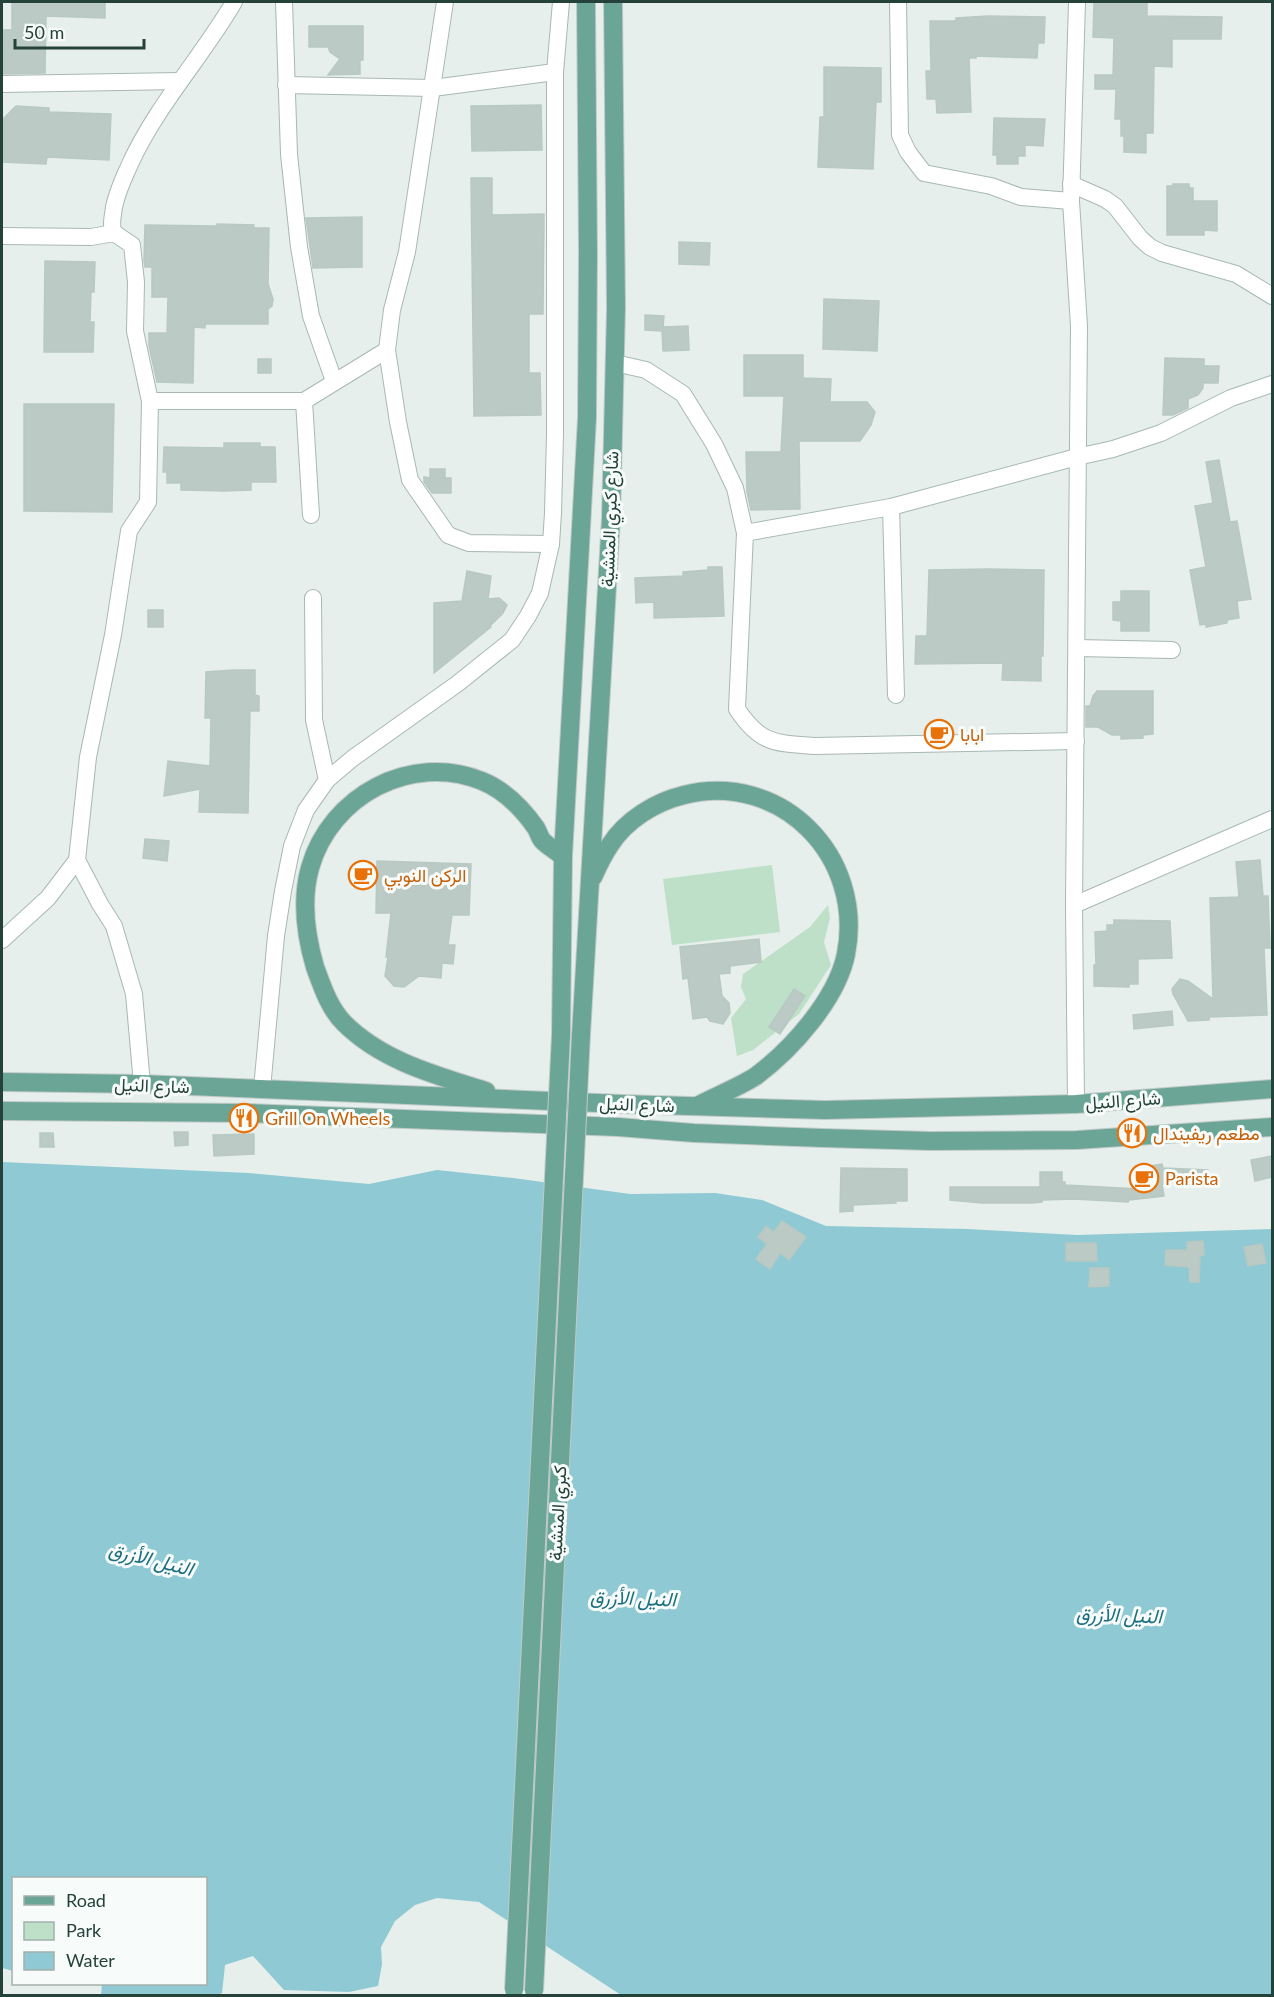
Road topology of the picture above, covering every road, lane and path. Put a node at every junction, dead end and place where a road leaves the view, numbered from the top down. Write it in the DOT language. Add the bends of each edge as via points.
graph roads {
  1 [pos="234,2"];
  2 [pos="284,2"];
  3 [pos="446,2"];
  4 [pos="561,2"];
  5 [pos="586,2"];
  6 [pos="613,2"];
  7 [pos="898,2"];
  8 [pos="1077,2"];
  9 [pos="555,72"];
  10 [pos="179,81"];
  11 [pos="2,84"];
  12 [pos="286,85"];
  13 [pos="433,88"];
  14 [pos="1071,184"];
  15 [pos="1071,201"];
  16 [pos="114,233"];
  17 [pos="2,236"];
  18 [pos="1272,296"];
  19 [pos="387,350"];
  20 [pos="615,363"];
  21 [pos="334,381"];
  22 [pos="1272,384"];
  23 [pos="150,401"];
  24 [pos="304,401"];
  25 [pos="1077,457"];
  26 [pos="891,507"];
  27 [pos="311,515"];
  28 [pos="745,533"];
  29 [pos="551,544"];
  30 [pos="314,598"];
  31 [pos="1077,648"];
  32 [pos="1172,650"];
  33 [pos="896,695"];
  34 [pos="1076,741"];
  35 [pos="327,780"];
  36 [pos="1272,819"];
  37 [pos="563,856"];
  38 [pos="77,860"];
  39 [pos="590,881"];
  40 [pos="1074,905"];
  41 [pos="2,940"];
  42 [pos="561,1035"];
  43 [pos="580,1035"];
  44 [pos="2,1082"];
  45 [pos="142,1084"];
  46 [pos="262,1089"];
  47 [pos="1272,1089"];
  48 [pos="507,1098"];
  49 [pos="1076,1104"];
  50 [pos="697,1106"];
  51 [pos="2,1112"];
  52 [pos="1272,1126"];
  53 [pos="514,1993"];
  54 [pos="534,1993"];
  1 -- 10 [label="street"];
  2 -- 12 [label="street"];
  3 -- 13 [label="street"];
  4 -- 9 [label="street"];
  5 -- 37 [label="main road, شارع كبري المنشية" via="587,418"];
  6 -- 20 [label="main road, شارع كبري المنشية"];
  7 -- 15 [label="street" via="900,135 924,173 991,186 1021,197"];
  8 -- 14 [label="street"];
  9 -- 13 [label="street"];
  9 -- 29 [label="street" via="555,434"];
  10 -- 11 [label="street"];
  10 -- 16 [label="street" via="118,187 111,227"];
  12 -- 13 [label="street"];
  12 -- 21 [label="street" via="299,247 311,315"];
  13 -- 19 [label="street"];
  14 -- 15 [label="street"];
  14 -- 18 [label="street" via="1115,206 1150,247 1236,274"];
  15 -- 25 [label="street" via="1079,326"];
  16 -- 17 [label="street" via="91,237"];
  16 -- 23 [label="street" via="132,245 135,332"];
  19 -- 21 [label="street"];
  19 -- 29 [label="street" via="410,480 448,535 469,543"];
  20 -- 28 [label="street" via="646,370 683,394 735,488"];
  20 -- 39 [label="main road, شارع كبري المنشية"];
  21 -- 24 [label="street"];
  22 -- 25 [label="street" via="1231,398 1138,442"];
  23 -- 24 [label="street"];
  23 -- 38 [label="street" via="148,502 129,531 88,757"];
  24 -- 27 [label="street"];
  25 -- 26 [label="street"];
  25 -- 31 [label="street"];
  26 -- 28 [label="street"];
  26 -- 33 [label="street"];
  28 -- 34 [label="street" via="737,709 760,735 778,744 814,746"];
  29 -- 35 [label="street" via="540,593 512,640"];
  30 -- 35 [label="street" via="314,720"];
  31 -- 32 [label="street"];
  31 -- 34 [label="street"];
  34 -- 40 [label="street"];
  35 -- 46 [label="street" via="306,810 285,879"];
  36 -- 40 [label="street"];
  37 -- 42 [label="main road, شارع كبري المنشية"];
  37 -- 48 [label="main road" via="543,841 518,805 501,791 456,773 431,771 402,775 370,789 347,806 328,828 309,869 305,898 313,959 323,991 342,1021 392,1058"];
  38 -- 41 [label="street" via="48,898"];
  38 -- 45 [label="street" via="114,926 134,994"];
  39 -- 43 [label="main road, شارع كبري المنشية"];
  39 -- 50 [label="main road" via="610,844 637,817 668,799 701,791 738,792 768,800 795,816 819,839 836,864 846,895 849,928 846,955 827,998 785,1052 754,1077"];
  40 -- 49 [label="street"];
  42 -- 53 [label="main road, كبري المنشية, bridge"];
  43 -- 54 [label="main road, كبري المنشية, bridge"];
  44 -- 45 [label="main road, شارع النيل"];
  45 -- 46 [label="main road, شارع النيل"];
  46 -- 48 [label="main road, شارع النيل"];
  47 -- 49 [label="main road, شارع النيل"];
  48 -- 50 [label="main road, شارع النيل"];
  49 -- 50 [label="main road, شارع النيل" via="825,1110"];
  51 -- 52 [label="main road, شارع النيل" via="248,1113 931,1141 1077,1140"];
}
